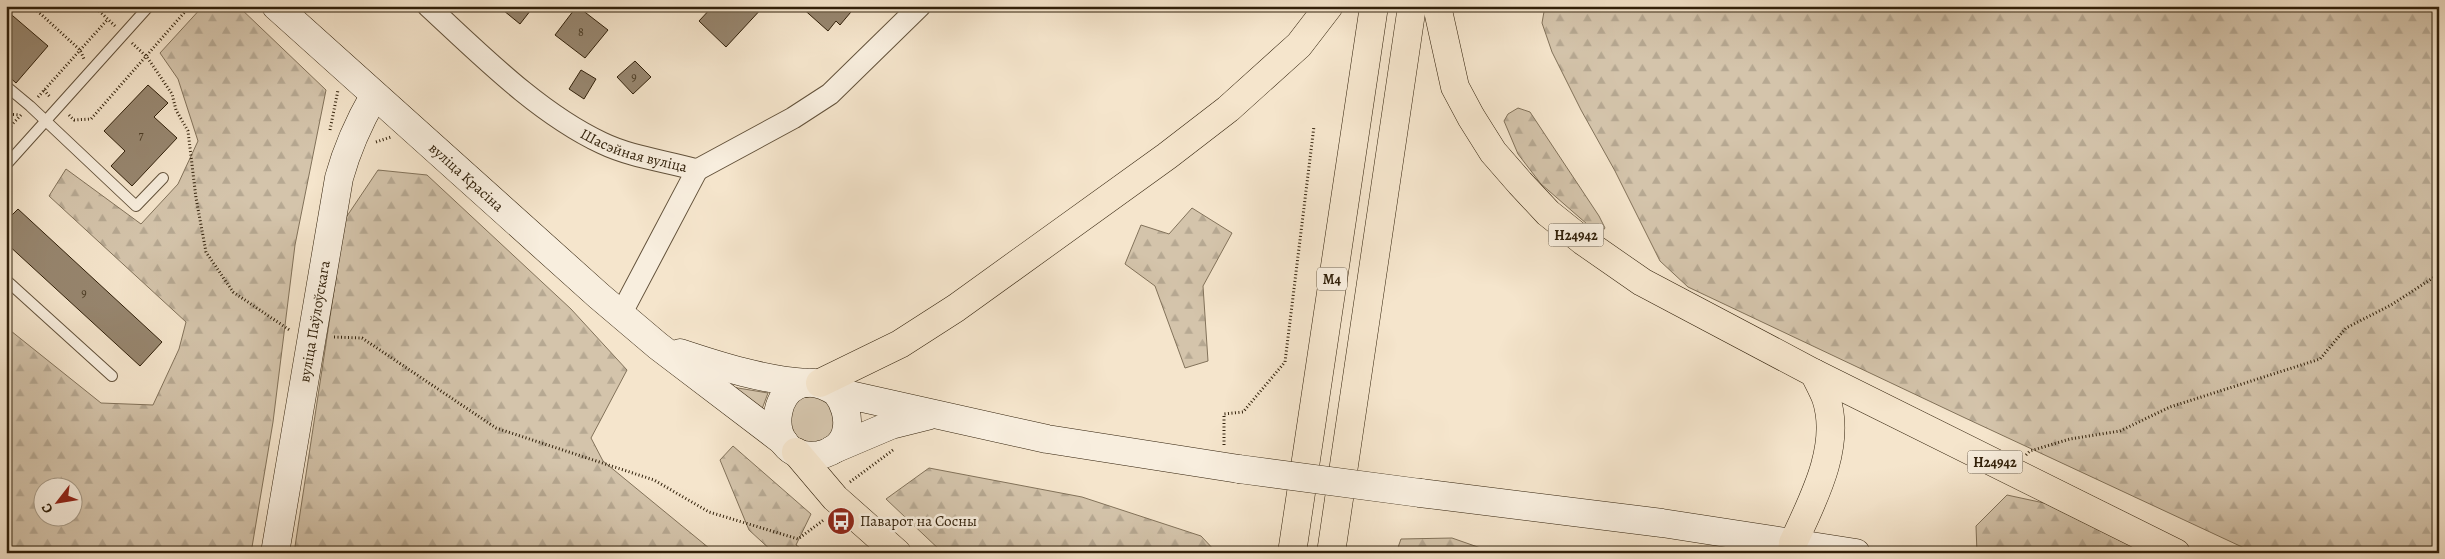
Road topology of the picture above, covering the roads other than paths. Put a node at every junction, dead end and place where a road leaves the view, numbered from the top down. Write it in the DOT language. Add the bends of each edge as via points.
graph roads {
  1 [pos="149,6"];
  2 [pos="276,6"];
  3 [pos="428,6"];
  4 [pos="1329,6"];
  5 [pos="1374,6"];
  6 [pos="1412,6"];
  7 [pos="1437,6"];
  8 [pos="919,7"];
  9 [pos="6,86"];
  10 [pos="374,96"];
  11 [pos="45,121"];
  12 [pos="6,165"];
  13 [pos="697,170"];
  14 [pos="162,178"];
  15 [pos="6,280"];
  16 [pos="621,314"];
  17 [pos="658,346"];
  18 [pos="1814,373"];
  19 [pos="112,376"];
  20 [pos="821,386"];
  21 [pos="934,415"];
  22 [pos="790,447"];
  23 [pos="830,451"];
  24 [pos="1793,548"];
  25 [pos="274,553"];
  26 [pos="898,553"];
  27 [pos="1292,553"];
  28 [pos="1330,553"];
  29 [pos="1856,553"];
  30 [pos="2176,553"];
  1 -- 11 [label="lane"];
  2 -- 10 [label="main road, вуліца Красіна"];
  3 -- 13 [label="street, Шасэйная вуліца" via="526,93 574,128 603,144 632,154"];
  4 -- 20 [label="highway" via="1299,45 1228,109 1167,156 956,308 900,344"];
  5 -- 27 [label="highway, М4"];
  6 -- 28 [label="highway, М4"];
  7 -- 18 [label="highway, Н24942" via="1455,87 1471,117 1493,152 1548,213 1642,282"];
  8 -- 13 [label="street, Шасэйная вуліца" via="830,94"];
  9 -- 11 [label="lane"];
  10 -- 16 [label="main road, вуліца Красіна"];
  10 -- 25 [label="main road, вуліца Паўлоўскага" via="346,153 339,178"];
  11 -- 12 [label="lane"];
  11 -- 14 [label="lane" via="136,206"];
  13 -- 16 [label="street"];
  15 -- 19 [label="lane"];
  16 -- 17 [label="main road, вуліца Красіна"];
  17 -- 20 [label="main road, вуліца Красіна" via="752,374"];
  17 -- 22 [label="main road, вуліца Красіна"];
  18 -- 24 [label="highway" via="1826,398 1829,434 1822,476"];
  18 -- 30 [label="highway, Н24942"];
  20 -- 21 [label="main road, вуліца Красіна"];
  20 -- 22 [label="main road" via="788,392 780,402 776,414 777,427"];
  20 -- 23 [label="main road" via="845,403 849,417 847,432"];
  21 -- 23 [label="main road" via="891,425"];
  21 -- 24 [label="main road, вуліца Красіна, bridge" via="1048,439 1231,458 1420,493 1662,523"];
  22 -- 23 [label="main road" via="812,456"];
  22 -- 26 [label="highway" via="835,498"];
  24 -- 29 [label="main road, вуліца Красіна"];
}
